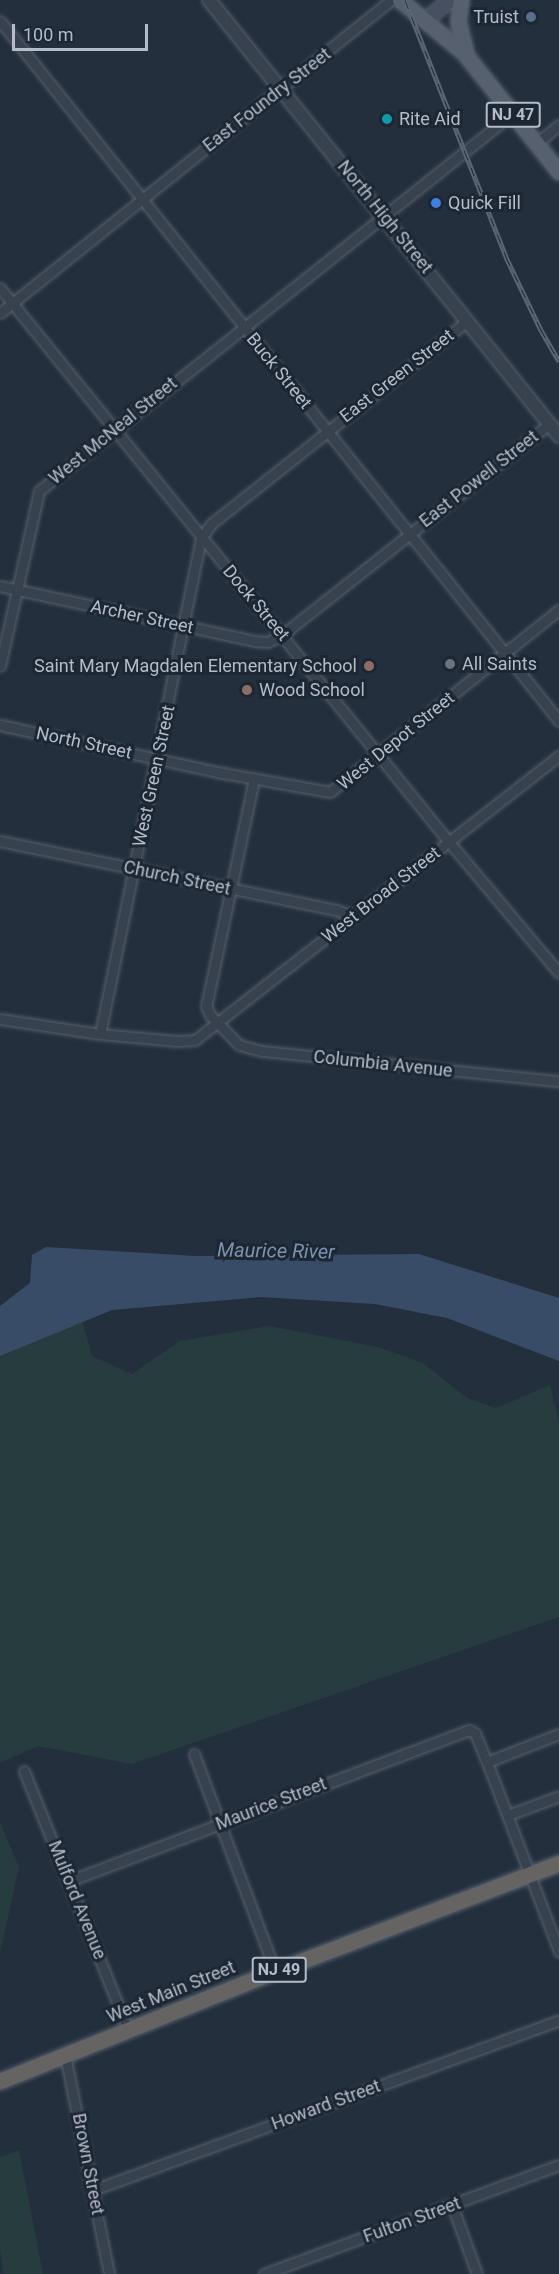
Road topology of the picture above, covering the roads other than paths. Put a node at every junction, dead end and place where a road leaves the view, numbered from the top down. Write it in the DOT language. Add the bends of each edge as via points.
graph roads {
  1 [pos="209,0"];
  2 [pos="391,0"];
  3 [pos="400,0"];
  4 [pos="450,0"];
  5 [pos="461,0"];
  6 [pos="426,20"];
  7 [pos="0,21"];
  8 [pos="467,57"];
  9 [pos="282,88"];
  10 [pos="512,114"];
  11 [pos="559,125"];
  12 [pos="536,144"];
  13 [pos="559,172"];
  14 [pos="142,200"];
  15 [pos="384,216"];
  16 [pos="0,288"];
  17 [pos="12,304"];
  18 [pos="0,314"];
  19 [pos="467,321"];
  20 [pos="243,327"];
  21 [pos="549,424"];
  22 [pos="114,431"];
  23 [pos="327,432"];
  24 [pos="559,436"];
  25 [pos="409,534"];
  26 [pos="201,538"];
  27 [pos="0,586"];
  28 [pos="16,590"];
  29 [pos="559,610"];
  30 [pos="185,626"];
  31 [pos="282,635"];
  32 [pos="505,653"];
  33 [pos="0,666"];
  34 [pos="559,721"];
  35 [pos="0,725"];
  36 [pos="380,754"];
  37 [pos="559,756"];
  38 [pos="158,759"];
  39 [pos="254,779"];
  40 [pos="310,790"];
  41 [pos="0,841"];
  42 [pos="449,842"];
  43 [pos="134,869"];
  44 [pos="231,889"];
  45 [pos="353,916"];
  46 [pos="559,973"];
  47 [pos="0,1019"];
  48 [pos="219,1023"];
  49 [pos="100,1034"];
  50 [pos="559,1081"];
  51 [pos="559,1734"];
  52 [pos="194,1754"];
  53 [pos="487,1762"];
  54 [pos="24,1771"];
  55 [pos="559,1796"];
  56 [pos="508,1815"];
  57 [pos="220,1824"];
  58 [pos="559,1863"];
  59 [pos="530,1873"];
  60 [pos="69,1881"];
  61 [pos="559,1952"];
  62 [pos="275,1971"];
  63 [pos="559,2020"];
  64 [pos="128,2030"];
  65 [pos="65,2055"];
  66 [pos="0,2081"];
  67 [pos="559,2165"];
  68 [pos="93,2190"];
  69 [pos="452,2205"];
  70 [pos="109,2274"];
  71 [pos="264,2274"];
  72 [pos="477,2274"];
  1 -- 9 [label="street, North High Street"];
  2 -- 9 [label="street, East Foundry Street"];
  3 -- 6 [label="main road, NJ 47"];
  4 -- 6 [label="main road"];
  5 -- 8 [label="main road" via="458,21"];
  6 -- 8 [label="main road, NJ 47"];
  7 -- 14 [label="street, Buck Street"];
  8 -- 10 [label="main road, NJ 47"];
  9 -- 14 [label="street, East Foundry Street"];
  9 -- 15 [label="street, North High Street"];
  10 -- 12 [label="main road, NJ 47"];
  10 -- 15 [label="street, West McNeal Street"];
  11 -- 12 [label="street"];
  12 -- 13 [label="main road, NJ 47"];
  14 -- 17 [label="street, East Foundry Street"];
  14 -- 20 [label="street, Buck Street"];
  15 -- 19 [label="street, North High Street"];
  15 -- 20 [label="street, West McNeal Street"];
  16 -- 17 [label="street, Dock Street"];
  17 -- 18 [label="street, East Foundry Street"];
  17 -- 22 [label="street, Dock Street"];
  19 -- 21 [label="street, North High Street"];
  19 -- 23 [label="street, East Green Street"];
  20 -- 22 [label="street, West McNeal Street"];
  20 -- 23 [label="street, Buck Street"];
  21 -- 24 [label="street, North High Street"];
  21 -- 25 [label="street, East Powell Street"];
  22 -- 26 [label="street, Dock Street"];
  22 -- 28 [label="street, West McNeal Street" via="39,491"];
  23 -- 25 [label="street, Buck Street"];
  23 -- 26 [label="street" via="211,524"];
  25 -- 31 [label="street, East Powell Street"];
  25 -- 32 [label="street, Buck Street"];
  26 -- 30 [label="street, West Green Street"];
  26 -- 31 [label="street, Dock Street"];
  27 -- 28 [label="street, Archer Street"];
  28 -- 30 [label="street, Archer Street"];
  28 -- 33 [label="street, West McNeal Street"];
  29 -- 32 [label="street, West Depot Street"];
  30 -- 31 [label="street, Archer Street" via="254,642 268,642"];
  30 -- 38 [label="street, West Green Street"];
  31 -- 36 [label="street, Dock Street"];
  32 -- 34 [label="street, Buck Street"];
  32 -- 36 [label="street, West Depot Street"];
  35 -- 38 [label="street, North Street"];
  36 -- 40 [label="street, West Depot Street" via="336,790"];
  36 -- 42 [label="street, Dock Street"];
  37 -- 42 [label="street, West Broad Street"];
  38 -- 39 [label="street, North Street"];
  38 -- 43 [label="street, West Green Street"];
  39 -- 40 [label="street, North Street"];
  39 -- 44 [label="street, Columbia Avenue"];
  41 -- 43 [label="street, Church Street"];
  42 -- 45 [label="street, West Broad Street"];
  42 -- 46 [label="street, Dock Street"];
  43 -- 44 [label="street, Church Street"];
  43 -- 49 [label="street, West Green Street"];
  44 -- 45 [label="street, Church Street"];
  44 -- 48 [label="street, Columbia Avenue" via="206,1002 207,1011"];
  45 -- 48 [label="street, West Broad Street"];
  47 -- 49 [label="street"];
  48 -- 49 [label="street, West Broad Street" via="195,1040"];
  48 -- 50 [label="street, Columbia Avenue" via="246,1049"];
  51 -- 53 [label="street"];
  52 -- 57 [label="street"];
  53 -- 56 [label="street"];
  53 -- 57 [label="street, Maurice Street" via="473,1731 461,1732"];
  54 -- 60 [label="street, Mulford Avenue"];
  55 -- 56 [label="street"];
  56 -- 59 [label="street"];
  57 -- 60 [label="street, Maurice Street"];
  57 -- 62 [label="street"];
  58 -- 59 [label="highway, West Main Street / NJ 49"];
  59 -- 61 [label="street"];
  59 -- 62 [label="highway, West Main Street / NJ 49"];
  60 -- 64 [label="street, Mulford Avenue"];
  62 -- 64 [label="highway, West Main Street / NJ 49"];
  63 -- 68 [label="street, Howard Street"];
  64 -- 65 [label="highway, West Main Street / NJ 49"];
  65 -- 66 [label="highway, West Main Street / NJ 49"];
  65 -- 68 [label="street, Brown Street"];
  67 -- 69 [label="street, Fulton Street"];
  68 -- 70 [label="street, Brown Street"];
  69 -- 71 [label="street, Fulton Street"];
  69 -- 72 [label="street"];
}
